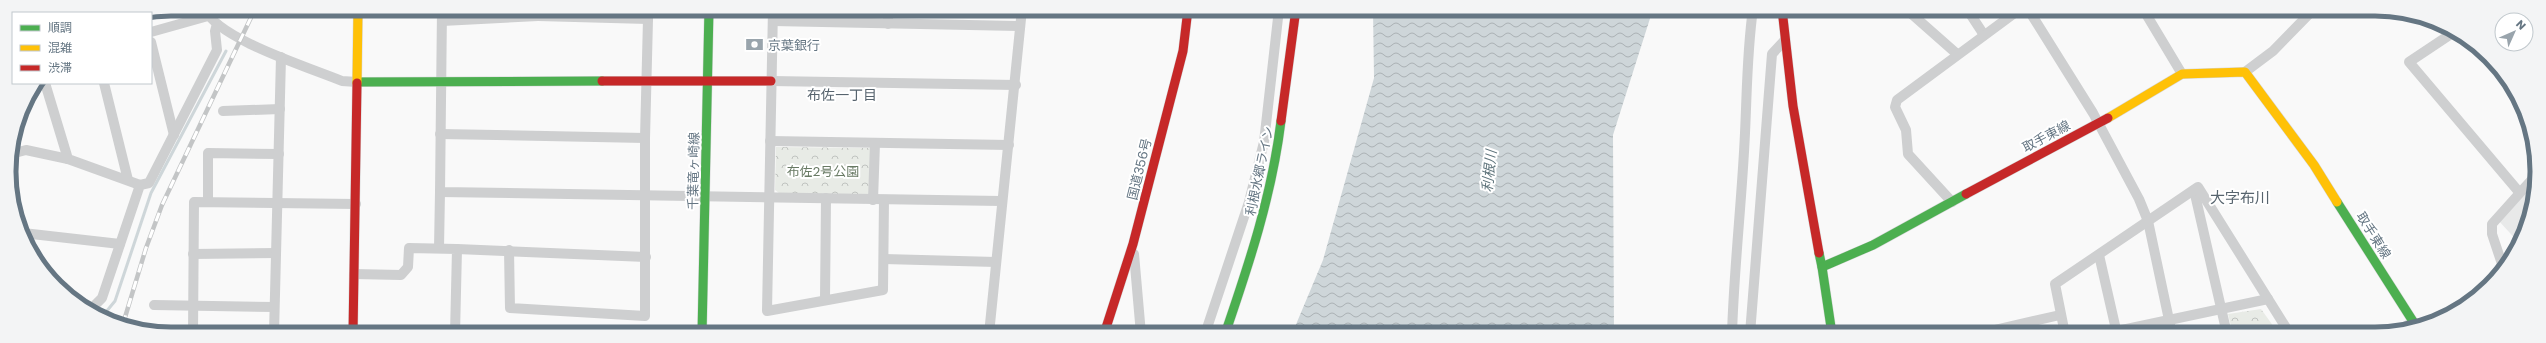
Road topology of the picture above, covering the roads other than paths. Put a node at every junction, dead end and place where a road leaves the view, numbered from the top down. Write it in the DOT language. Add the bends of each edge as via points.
graph roads {
  1 [pos="195,16"];
  2 [pos="210,16"];
  3 [pos="358,16"];
  4 [pos="442,16"];
  5 [pos="502,16"];
  6 [pos="648,16"];
  7 [pos="709,16"];
  8 [pos="773,16"];
  9 [pos="831,16"];
  10 [pos="888,16"];
  11 [pos="1021,16"];
  12 [pos="1187,16"];
  13 [pos="1278,16"];
  14 [pos="1295,16"];
  15 [pos="1752,16"];
  16 [pos="1782,16"];
  17 [pos="1914,16"];
  18 [pos="1972,16"];
  19 [pos="2010,16"];
  20 [pos="2032,16"];
  21 [pos="2147,16"];
  22 [pos="2307,16"];
  23 [pos="442,21"];
  24 [pos="773,21"];
  25 [pos="831,22"];
  26 [pos="217,24"];
  27 [pos="888,24"];
  28 [pos="1020,26"];
  29 [pos="152,32"];
  30 [pos="1984,35"];
  31 [pos="2449,35"];
  32 [pos="1784,41"];
  33 [pos="152,46"];
  34 [pos="1957,54"];
  35 [pos="281,57"];
  36 [pos="2245,72"];
  37 [pos="2182,74"];
  38 [pos="646,80"];
  39 [pos="708,80"];
  40 [pos="771,81"];
  41 [pos="357,82"];
  42 [pos="440,82"];
  43 [pos="45,84"];
  44 [pos="104,84"];
  45 [pos="1016,85"];
  46 [pos="280,109"];
  47 [pos="223,111"];
  48 [pos="2098,124"];
  49 [pos="440,134"];
  50 [pos="174,135"];
  51 [pos="645,138"];
  52 [pos="770,141"];
  53 [pos="875,143"];
  54 [pos="1009,145"];
  55 [pos="17,152"];
  56 [pos="279,154"];
  57 [pos="68,159"];
  58 [pos="128,180"];
  59 [pos="2530,182"];
  60 [pos="140,185"];
  61 [pos="2194,190"];
  62 [pos="440,192"];
  63 [pos="2519,192"];
  64 [pos="644,197"];
  65 [pos="706,197"];
  66 [pos="769,197"];
  67 [pos="826,198"];
  68 [pos="873,200"];
  69 [pos="884,200"];
  70 [pos="1001,201"];
  71 [pos="208,202"];
  72 [pos="1952,202"];
  73 [pos="277,203"];
  74 [pos="356,204"];
  75 [pos="2148,221"];
  76 [pos="29,234"];
  77 [pos="120,244"];
  78 [pos="1133,244"];
  79 [pos="439,248"];
  80 [pos="457,249"];
  81 [pos="509,250"];
  82 [pos="276,253"];
  83 [pos="193,254"];
  84 [pos="2099,255"];
  85 [pos="646,257"];
  86 [pos="884,259"];
  87 [pos="2502,261"];
  88 [pos="996,262"];
  89 [pos="1822,267"];
  90 [pos="354,274"];
  91 [pos="825,299"];
  92 [pos="2268,299"];
  93 [pos="154,305"];
  94 [pos="94,306"];
  95 [pos="192,306"];
  96 [pos="274,307"];
  97 [pos="2222,308"];
  98 [pos="2060,315"];
  99 [pos="2169,319"];
  100 [pos="2413,322"];
  101 [pos="193,327"];
  102 [pos="274,327"];
  103 [pos="352,327"];
  104 [pos="455,327"];
  105 [pos="702,327"];
  106 [pos="990,327"];
  107 [pos="1106,327"];
  108 [pos="1140,327"];
  109 [pos="1206,327"];
  110 [pos="1227,327"];
  111 [pos="1732,327"];
  112 [pos="1751,327"];
  113 [pos="1831,327"];
  114 [pos="2008,327"];
  115 [pos="2063,327"];
  116 [pos="2115,327"];
  117 [pos="2136,327"];
  118 [pos="2171,327"];
  119 [pos="2226,327"];
  120 [pos="2286,327"];
  1 -- 29 [label="street"];
  2 -- 26 [label="street"];
  3 -- 41 [label="main road"];
  4 -- 23 [label="street"];
  5 -- 23 [label="street"];
  6 -- 38 [label="street"];
  7 -- 39 [label="main road, 千葉竜ヶ崎線"];
  8 -- 24 [label="street"];
  9 -- 25 [label="street"];
  10 -- 27 [label="street"];
  11 -- 28 [label="street"];
  12 -- 78 [label="main road, 国道356号" via="1183,51"];
  13 -- 109 [label="street" via="1264,142 1240,232"];
  14 -- 110 [label="main road, 利根水郷ライン" via="1276,160 1258,237"];
  15 -- 111 [label="street" via="1747,51 1745,134"];
  16 -- 32 [label="main road"];
  17 -- 34 [label="street"];
  18 -- 30 [label="street"];
  19 -- 30 [label="street"];
  20 -- 48 [label="street"];
  21 -- 37 [label="street"];
  22 -- 36 [label="street" via="2273,51"];
  23 -- 42 [label="street"];
  24 -- 25 [label="street"];
  24 -- 40 [label="street"];
  25 -- 27 [label="street"];
  26 -- 35 [label="street" via="233,35"];
  26 -- 50 [label="street" via="217,50"];
  27 -- 28 [label="street"];
  28 -- 45 [label="street"];
  30 -- 34 [label="street"];
  31 -- 63 [label="street" via="2409,62"];
  32 -- 89 [label="main road"];
  32 -- 112 [label="street" via="1772,54"];
  33 -- 50 [label="street"];
  34 -- 72 [label="street" via="1902,95 1895,107 1906,130 1908,154"];
  35 -- 41 [label="street" via="342,80"];
  35 -- 46 [label="street"];
  36 -- 37 [label="main road, 取手東線"];
  36 -- 100 [label="main road, 取手東線" via="2314,165"];
  37 -- 48 [label="main road, 取手東線"];
  38 -- 39 [label="main road"];
  38 -- 42 [label="main road"];
  38 -- 51 [label="street"];
  39 -- 40 [label="main road"];
  39 -- 65 [label="main road, 千葉竜ヶ崎線"];
  40 -- 45 [label="street"];
  40 -- 52 [label="street"];
  41 -- 42 [label="main road"];
  41 -- 74 [label="main road"];
  42 -- 49 [label="street"];
  43 -- 57 [label="street"];
  44 -- 58 [label="street"];
  45 -- 54 [label="street"];
  46 -- 47 [label="street"];
  46 -- 56 [label="street"];
  48 -- 72 [label="main road, 取手東線"];
  48 -- 75 [label="street" via="2129,177"];
  49 -- 51 [label="street"];
  49 -- 62 [label="street"];
  50 -- 60 [label="street" via="149,183"];
  51 -- 64 [label="street"];
  52 -- 53 [label="street"];
  52 -- 66 [label="street"];
  53 -- 54 [label="street"];
  53 -- 68 [label="street"];
  54 -- 70 [label="street"];
  55 -- 57 [label="street" via="26,150"];
  56 -- 71 [label="street" via="208,153"];
  56 -- 73 [label="street"];
  57 -- 58 [label="street"];
  58 -- 60 [label="street"];
  59 -- 63 [label="street"];
  60 -- 77 [label="street"];
  61 -- 75 [label="street"];
  61 -- 92 [label="street" via="2198,187"];
  61 -- 97 [label="street"];
  62 -- 64 [label="street"];
  62 -- 79 [label="street"];
  63 -- 87 [label="street" via="2492,224 2492,234"];
  64 -- 65 [label="street"];
  64 -- 85 [label="street"];
  65 -- 66 [label="street"];
  65 -- 105 [label="main road, 千葉竜ヶ崎線"];
  66 -- 67 [label="street"];
  66 -- 91 [label="street" via="767,311"];
  67 -- 68 [label="street"];
  67 -- 91 [label="street"];
  68 -- 69 [label="street"];
  69 -- 70 [label="street"];
  69 -- 86 [label="street"];
  70 -- 88 [label="street"];
  71 -- 73 [label="street"];
  71 -- 83 [label="street" via="194,202"];
  72 -- 89 [label="main road, 取手東線" via="1872,245"];
  73 -- 74 [label="street"];
  73 -- 82 [label="street"];
  74 -- 90 [label="main road"];
  75 -- 84 [label="street"];
  75 -- 99 [label="street"];
  76 -- 77 [label="street"];
  77 -- 94 [label="street" via="102,298"];
  78 -- 107 [label="main road, 国道356号"];
  78 -- 108 [label="street"];
  79 -- 80 [label="street"];
  79 -- 90 [label="street" via="409,248 408,267 401,275"];
  80 -- 81 [label="street"];
  80 -- 104 [label="street"];
  81 -- 85 [label="street"];
  81 -- 85 [label="street" via="510,308 645,316"];
  82 -- 83 [label="street"];
  82 -- 96 [label="street"];
  83 -- 95 [label="street"];
  84 -- 98 [label="street" via="2055,284"];
  84 -- 116 [label="street"];
  86 -- 88 [label="street"];
  86 -- 91 [label="street" via="883,290"];
  88 -- 106 [label="street"];
  89 -- 113 [label="main road"];
  90 -- 103 [label="main road"];
  92 -- 97 [label="street"];
  92 -- 120 [label="street"];
  93 -- 95 [label="street"];
  95 -- 96 [label="street"];
  95 -- 101 [label="street"];
  96 -- 102 [label="street"];
  97 -- 99 [label="street"];
  97 -- 119 [label="street"];
  98 -- 114 [label="street"];
  98 -- 115 [label="street"];
  99 -- 117 [label="street"];
  99 -- 118 [label="street"];
}
